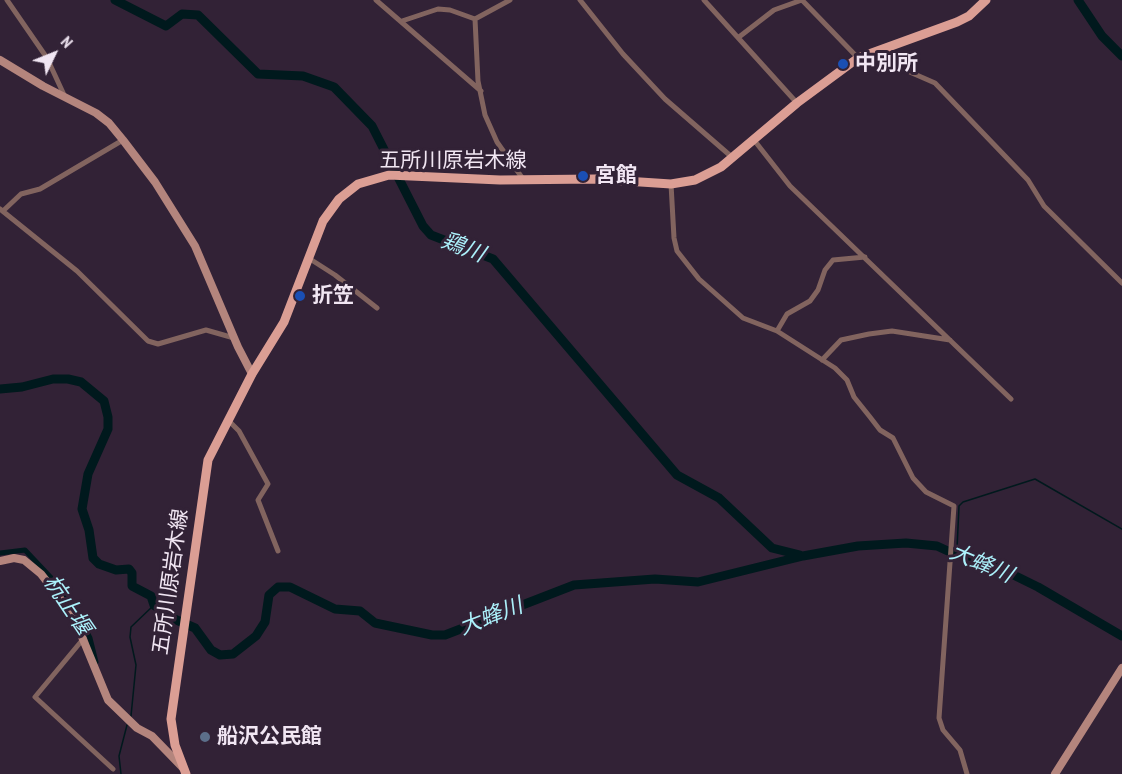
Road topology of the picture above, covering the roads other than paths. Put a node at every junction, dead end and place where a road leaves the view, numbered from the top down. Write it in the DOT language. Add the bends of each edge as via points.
graph roads {
  1 [pos="7,0"];
  2 [pos="376,0"];
  3 [pos="510,0"];
  4 [pos="580,0"];
  5 [pos="704,0"];
  6 [pos="986,0"];
  7 [pos="475,20"];
  8 [pos="402,21"];
  9 [pos="739,37"];
  10 [pos="878,52"];
  11 [pos="858,58"];
  12 [pos="0,60"];
  13 [pos="481,91"];
  14 [pos="65,97"];
  15 [pos="797,103"];
  16 [pos="123,140"];
  17 [pos="754,140"];
  18 [pos="733,158"];
  19 [pos="524,180"];
  20 [pos="671,184"];
  21 [pos="2,210"];
  22 [pos="865,257"];
  23 [pos="310,259"];
  24 [pos="1122,283"];
  25 [pos="378,308"];
  26 [pos="777,331"];
  27 [pos="234,338"];
  28 [pos="952,340"];
  29 [pos="822,360"];
  30 [pos="252,374"];
  31 [pos="1011,399"];
  32 [pos="228,420"];
  33 [pos="278,551"];
  34 [pos="0,561"];
  35 [pos="84,638"];
  36 [pos="1122,668"];
  37 [pos="113,769"];
  38 [pos="185,771"];
  39 [pos="967,774"];
  40 [pos="1055,774"];
  1 -- 14 [label="street" via="47,58"];
  2 -- 8 [label="street"];
  3 -- 7 [label="street"];
  4 -- 18 [label="street" via="665,99"];
  5 -- 9 [label="street"];
  6 -- 10 [label="main road, 五所川原岩木線" via="957,22"];
  7 -- 8 [label="street" via="438,9"];
  7 -- 13 [label="street"];
  8 -- 13 [label="street"];
  9 -- 11 [label="street" via="774,10 802,0"];
  9 -- 15 [label="street"];
  10 -- 11 [label="main road, 五所川原岩木線"];
  10 -- 24 [label="street" via="896,66 935,83 1028,180 1044,206"];
  11 -- 15 [label="main road, 五所川原岩木線"];
  12 -- 14 [label="street"];
  13 -- 19 [label="street" via="485,115 497,142"];
  14 -- 16 [label="street" via="109,123"];
  15 -- 17 [label="main road, 五所川原岩木線"];
  16 -- 21 [label="street" via="40,189 21,194"];
  16 -- 27 [label="street" via="195,246"];
  17 -- 18 [label="main road, 五所川原岩木線"];
  17 -- 22 [label="street" via="790,186"];
  18 -- 20 [label="main road, 五所川原岩木線" via="695,180"];
  19 -- 20 [label="main road, 五所川原岩木線"];
  19 -- 23 [label="main road, 五所川原岩木線" via="389,175 366,180 339,199 323,221"];
  20 -- 26 [label="street" via="674,238 686,264 743,318"];
  21 -- 27 [label="street" via="77,271 148,341 158,344 206,330"];
  22 -- 26 [label="street" via="833,260 810,302 787,314"];
  22 -- 28 [label="street"];
  23 -- 25 [label="street" via="336,274"];
  23 -- 30 [label="main road, 五所川原岩木線" via="284,322"];
  26 -- 29 [label="street"];
  27 -- 30 [label="street"];
  28 -- 29 [label="street" via="892,331 841,340"];
  28 -- 31 [label="street"];
  29 -- 39 [label="street" via="847,380 854,398 880,430 893,438 913,478 926,492 954,506 939,718 943,730 960,750"];
  30 -- 32 [label="main road, 五所川原岩木線"];
  32 -- 33 [label="street" via="239,431 268,484 258,500"];
  32 -- 38 [label="main road, 五所川原岩木線" via="208,460 203,481 171,719"];
  34 -- 35 [label="street" via="24,561 41,574 73,615"];
  35 -- 37 [label="street" via="34,697"];
  35 -- 38 [label="street" via="108,700 137,728 152,736"];
  36 -- 40 [label="street"];
}
